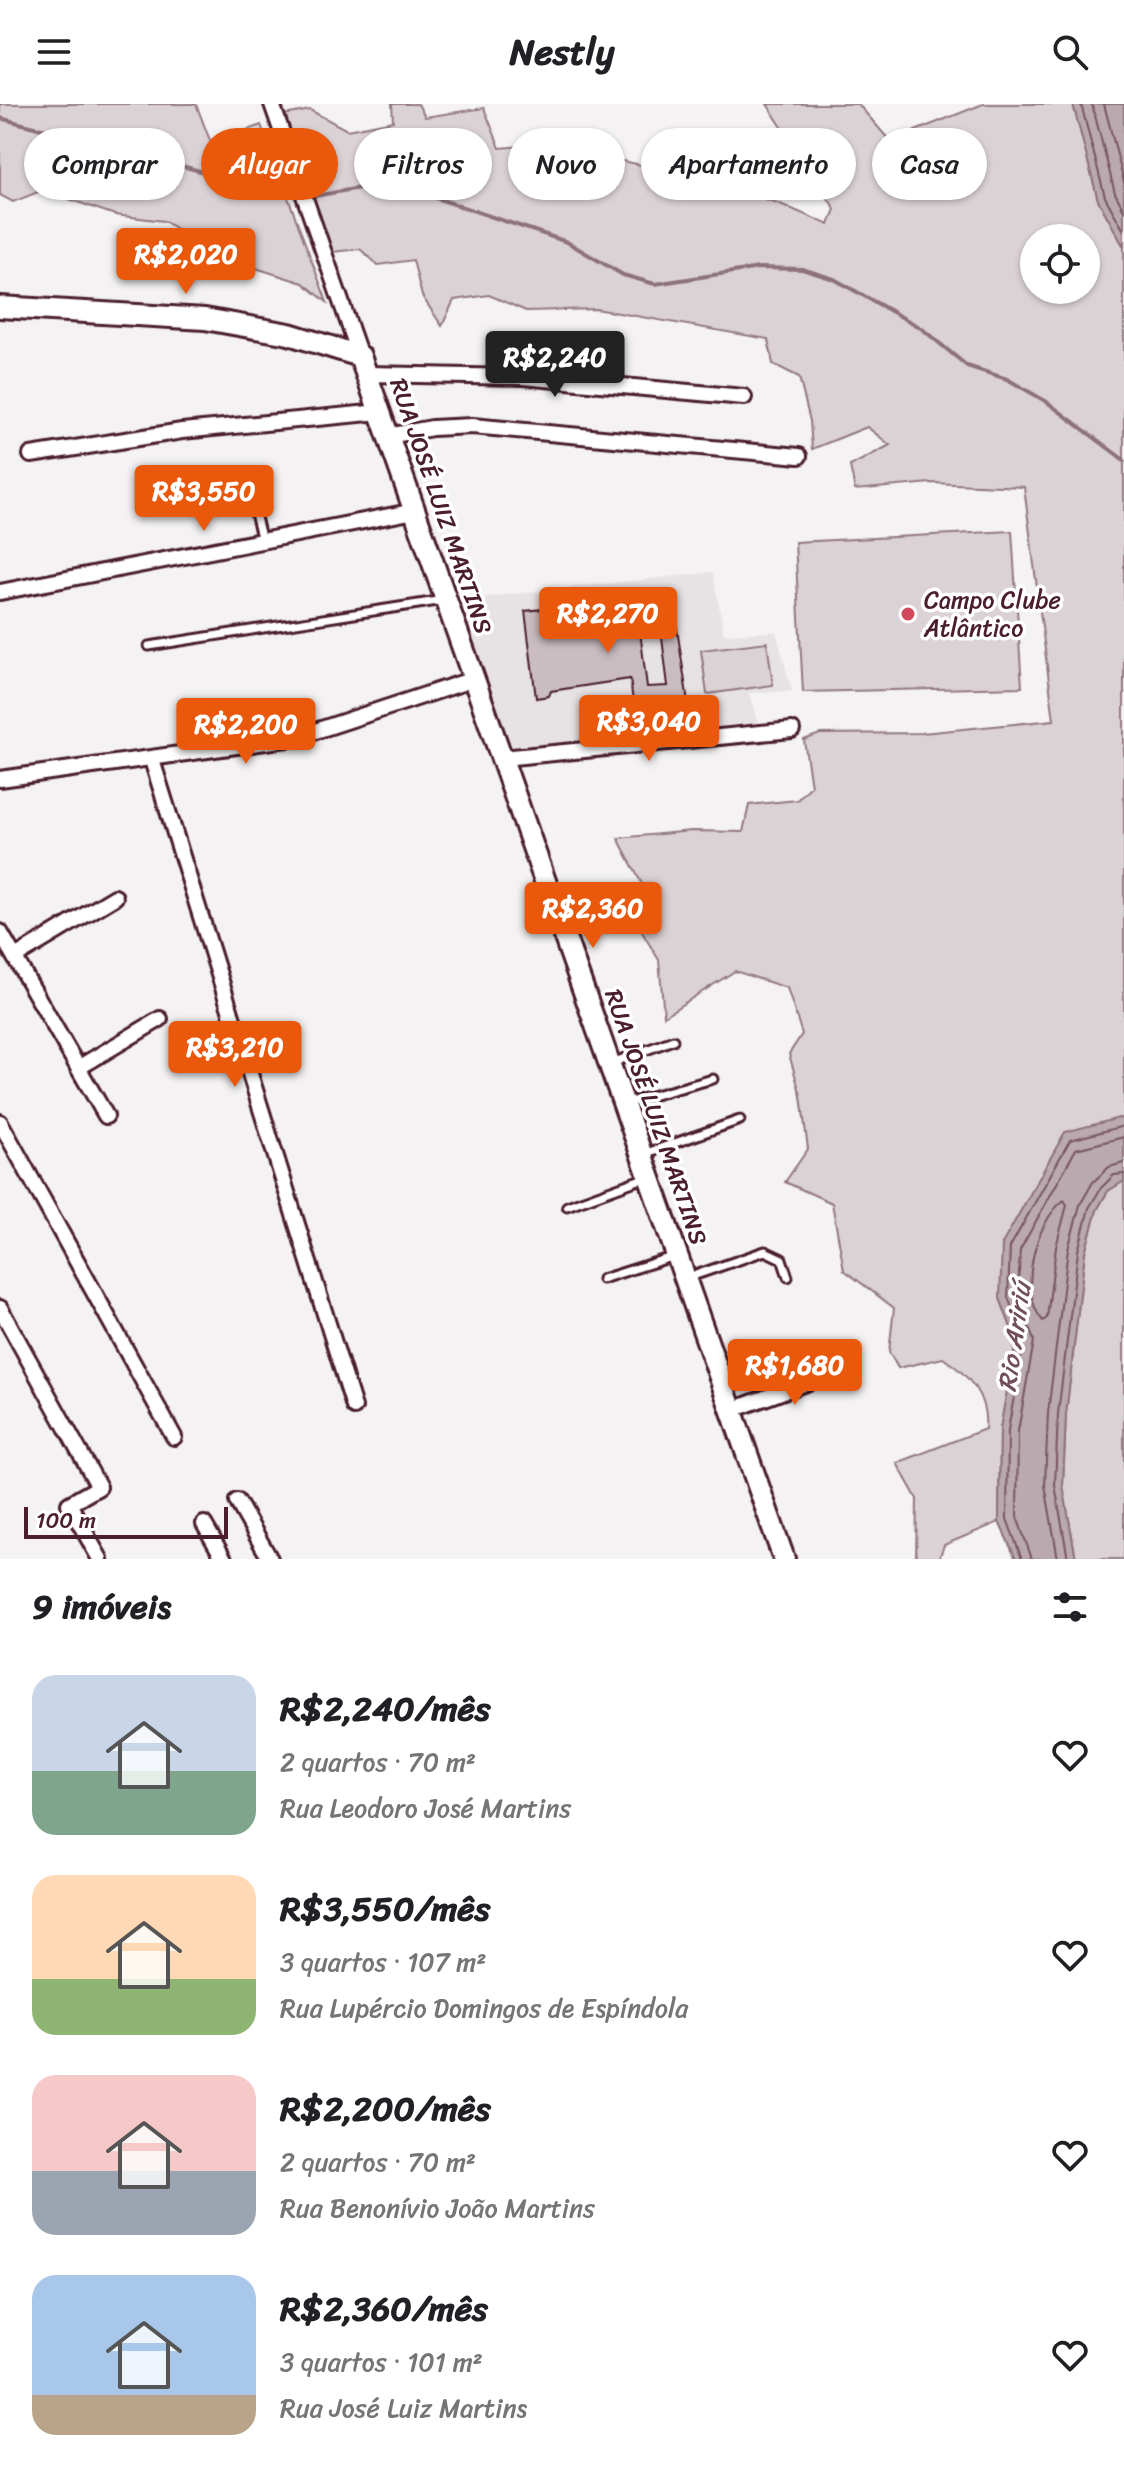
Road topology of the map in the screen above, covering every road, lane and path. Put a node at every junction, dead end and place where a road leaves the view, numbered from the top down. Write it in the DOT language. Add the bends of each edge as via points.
graph roads {
  1 [pos="272,104"];
  2 [pos="0,307"];
  3 [pos="364,365"];
  4 [pos="744,397"];
  5 [pos="380,412"];
  6 [pos="388,436"];
  7 [pos="31,455"];
  8 [pos="799,456"];
  9 [pos="249,490"];
  10 [pos="415,511"];
  11 [pos="262,541"];
  12 [pos="0,592"];
  13 [pos="446,599"];
  14 [pos="149,646"];
  15 [pos="474,679"];
  16 [pos="792,730"];
  17 [pos="502,758"];
  18 [pos="152,760"];
  19 [pos="0,779"];
  20 [pos="115,897"];
  21 [pos="0,932"];
  22 [pos="15,957"];
  23 [pos="160,1019"];
  24 [pos="673,1040"];
  25 [pos="610,1064"];
  26 [pos="78,1068"];
  27 [pos="713,1079"];
  28 [pos="624,1104"];
  29 [pos="106,1116"];
  30 [pos="740,1120"];
  31 [pos="0,1122"];
  32 [pos="642,1155"];
  33 [pos="649,1176"];
  34 [pos="567,1206"];
  35 [pos="677,1255"];
  36 [pos="788,1277"];
  37 [pos="602,1279"];
  38 [pos="685,1279"];
  39 [pos="0,1308"];
  40 [pos="846,1368"];
  41 [pos="354,1407"];
  42 [pos="732,1410"];
  43 [pos="174,1437"];
  44 [pos="237,1501"];
  45 [pos="204,1524"];
  46 [pos="100,1559"];
  47 [pos="224,1559"];
  48 [pos="270,1559"];
  49 [pos="784,1559"];
  1 -- 3 [label="street, RUA JOSÉ LUIZ MARTINS"];
  2 -- 3 [label="main road" via="205,319 289,334"];
  3 -- 4 [label="street"];
  3 -- 5 [label="main road, RUA JOSÉ LUIZ MARTINS"];
  5 -- 6 [label="main road, RUA JOSÉ LUIZ MARTINS"];
  5 -- 7 [label="street" via="182,431"];
  6 -- 8 [label="street" via="472,426"];
  6 -- 10 [label="main road, RUA JOSÉ LUIZ MARTINS"];
  9 -- 11 [label="lane"];
  10 -- 11 [label="street"];
  10 -- 13 [label="main road, RUA JOSÉ LUIZ MARTINS"];
  11 -- 12 [label="street"];
  13 -- 14 [label="lane"];
  13 -- 15 [label="main road, RUA JOSÉ LUIZ MARTINS"];
  15 -- 17 [label="main road, RUA JOSÉ LUIZ MARTINS"];
  15 -- 18 [label="street" via="294,738"];
  16 -- 17 [label="street"];
  17 -- 25 [label="main road, RUA JOSÉ LUIZ MARTINS"];
  18 -- 19 [label="street"];
  18 -- 41 [label="street"];
  20 -- 22 [label="street"];
  21 -- 22 [label="street"];
  22 -- 26 [label="street"];
  23 -- 26 [label="street"];
  24 -- 25 [label="lane"];
  25 -- 28 [label="main road, RUA JOSÉ LUIZ MARTINS"];
  26 -- 29 [label="street"];
  27 -- 28 [label="lane"];
  28 -- 32 [label="main road, RUA JOSÉ LUIZ MARTINS"];
  30 -- 32 [label="lane"];
  31 -- 43 [label="street"];
  32 -- 33 [label="main road, RUA JOSÉ LUIZ MARTINS"];
  33 -- 34 [label="lane"];
  33 -- 35 [label="main road, RUA JOSÉ LUIZ MARTINS"];
  35 -- 37 [label="lane"];
  35 -- 38 [label="main road, RUA JOSÉ LUIZ MARTINS"];
  36 -- 38 [label="lane" via="782,1259 765,1251"];
  38 -- 42 [label="main road, RUA JOSÉ LUIZ MARTINS"];
  39 -- 46 [label="street" via="99,1487 69,1504"];
  40 -- 42 [label="street"];
  42 -- 49 [label="main road, RUA JOSÉ LUIZ MARTINS"];
  44 -- 48 [label="street"];
  45 -- 47 [label="street"];
}
